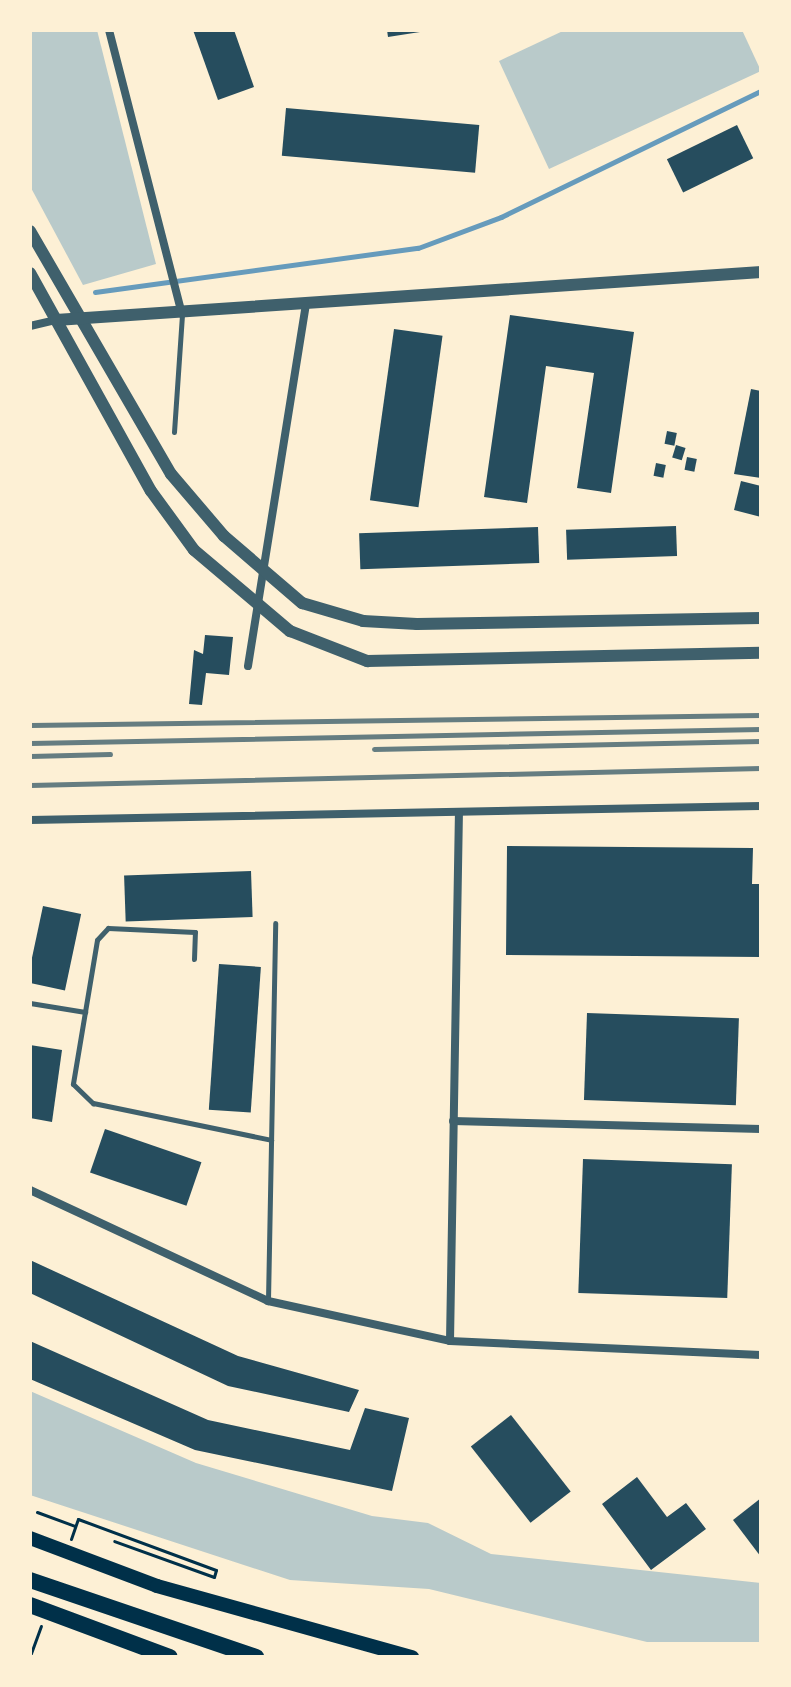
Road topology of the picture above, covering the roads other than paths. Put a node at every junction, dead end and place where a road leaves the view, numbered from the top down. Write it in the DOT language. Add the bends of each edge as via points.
graph roads {
  1 [pos="109,30"];
  2 [pos="30,231"];
  3 [pos="761,272"];
  4 [pos="30,273"];
  5 [pos="306,305"];
  6 [pos="182,314"];
  7 [pos="78,319"];
  8 [pos="56,320"];
  9 [pos="30,326"];
  10 [pos="174,432"];
  11 [pos="263,569"];
  12 [pos="258,601"];
  13 [pos="761,618"];
  14 [pos="761,653"];
  15 [pos="248,666"];
  16 [pos="761,806"];
  17 [pos="459,812"];
  18 [pos="30,820"];
  19 [pos="275,923"];
  20 [pos="194,959"];
  21 [pos="30,1003"];
  22 [pos="85,1012"];
  23 [pos="453,1121"];
  24 [pos="761,1129"];
  25 [pos="271,1140"];
  26 [pos="30,1190"];
  27 [pos="268,1301"];
  28 [pos="450,1341"];
  29 [pos="761,1355"];
  30 [pos="30,1538"];
  31 [pos="30,1580"];
  32 [pos="30,1605"];
  33 [pos="170,1657"];
  34 [pos="256,1657"];
  35 [pos="412,1657"];
  1 -- 6 [label="street"];
  2 -- 7 [label="street"];
  3 -- 5 [label="street"];
  4 -- 8 [label="street"];
  5 -- 6 [label="street"];
  5 -- 11 [label="street"];
  6 -- 7 [label="street"];
  6 -- 10 [label="lane"];
  7 -- 8 [label="street"];
  7 -- 11 [label="street" via="171,474 224,536"];
  8 -- 9 [label="street"];
  8 -- 12 [label="street" via="151,491 194,550"];
  11 -- 12 [label="street"];
  11 -- 13 [label="street" via="302,603 363,621"];
  12 -- 14 [label="street" via="290,631 367,661"];
  12 -- 15 [label="street"];
  16 -- 17 [label="street"];
  17 -- 18 [label="street"];
  17 -- 23 [label="street"];
  19 -- 25 [label="lane"];
  20 -- 22 [label="lane" via="195,932 108,928 97,940"];
  21 -- 22 [label="lane"];
  22 -- 25 [label="lane" via="73,1084 93,1103"];
  23 -- 24 [label="street"];
  23 -- 28 [label="street"];
  25 -- 27 [label="lane"];
  26 -- 27 [label="street"];
  27 -- 28 [label="street"];
  28 -- 29 [label="street"];
  30 -- 35 [label="main road" via="157,1586"];
  31 -- 34 [label="highway"];
  32 -- 33 [label="highway"];
}
